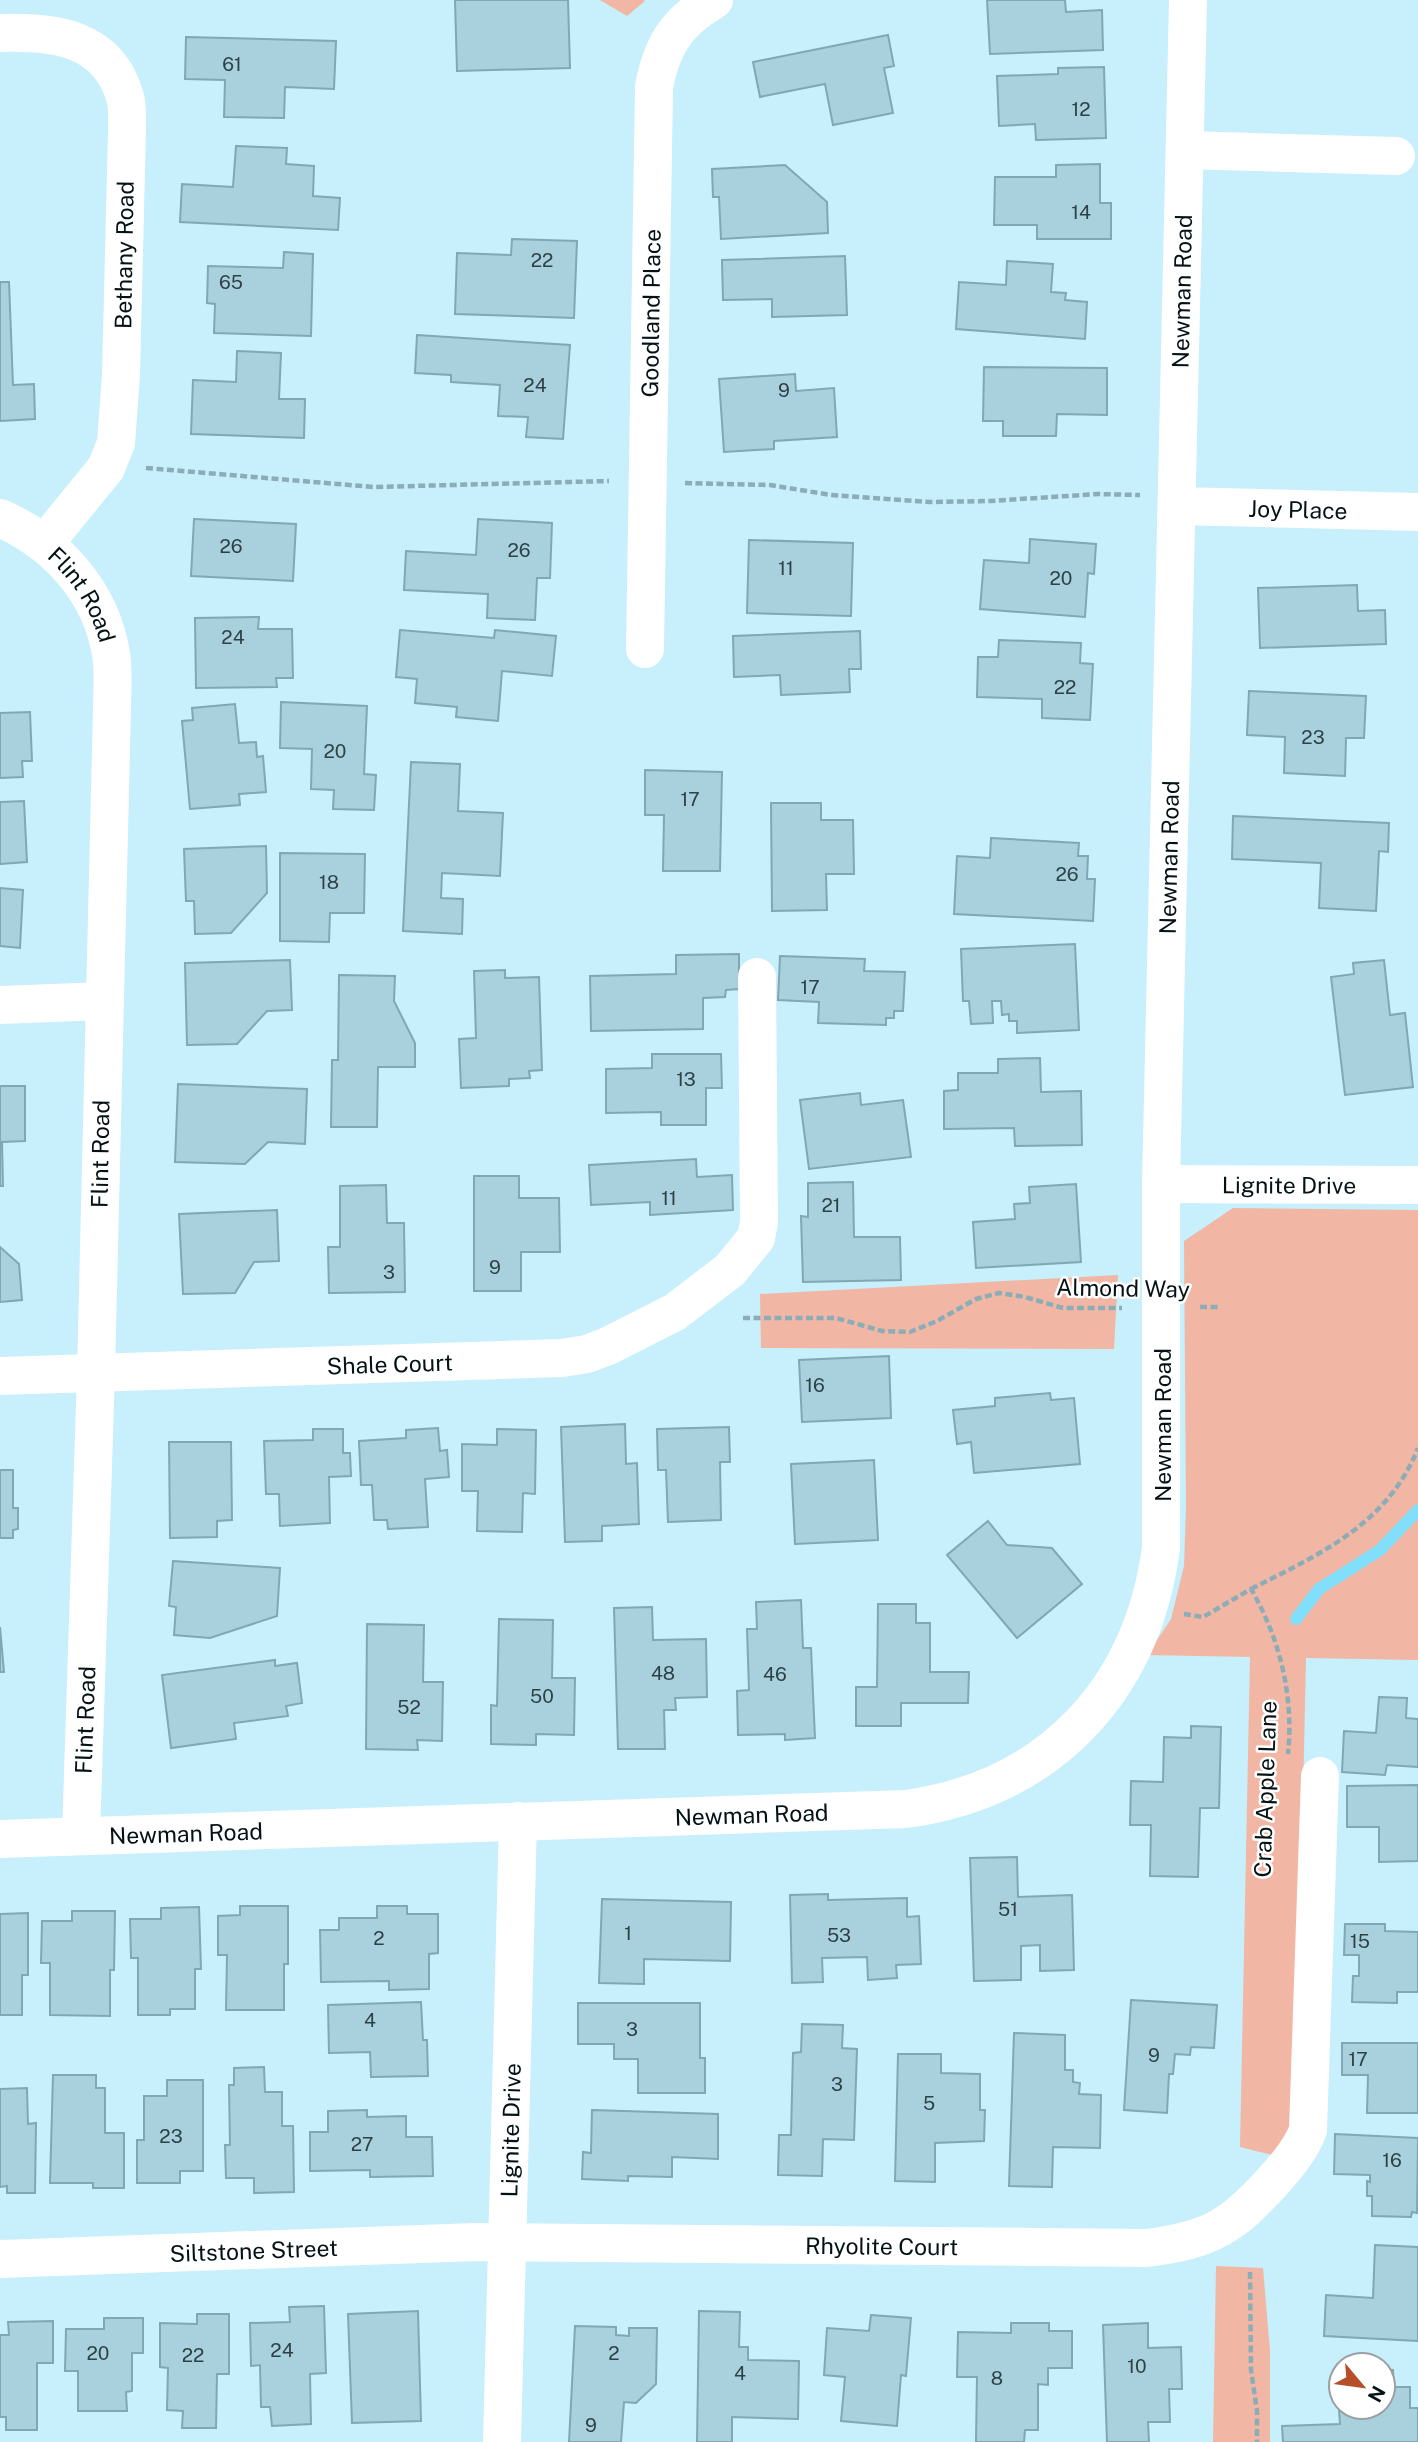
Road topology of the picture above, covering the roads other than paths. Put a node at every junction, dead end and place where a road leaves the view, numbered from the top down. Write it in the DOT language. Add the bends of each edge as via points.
graph roads {
  1 [pos="714,0"];
  2 [pos="1188,0"];
  3 [pos="0,33"];
  4 [pos="1185,150"];
  5 [pos="1396,156"];
  6 [pos="1177,506"];
  7 [pos="1418,512"];
  8 [pos="0,519"];
  9 [pos="45,543"];
  10 [pos="645,649"];
  11 [pos="757,977"];
  12 [pos="103,1002"];
  13 [pos="0,1005"];
  14 [pos="1161,1184"];
  15 [pos="1418,1185"];
  16 [pos="96,1373"];
  17 [pos="0,1376"];
  18 [pos="1303,1769"];
  19 [pos="518,1821"];
  20 [pos="81,1836"];
  21 [pos="0,1839"];
  22 [pos="508,2242"];
  23 [pos="0,2259"];
  24 [pos="502,2442"];
  1 -- 10 [label="street, Goodland Place" via="682,22 662,55 654,87"];
  2 -- 4 [label="street, Newman Road"];
  3 -- 9 [label="street, Bethany Road" via="43,32 85,45 105,61 126,100 116,443 106,468"];
  4 -- 5 [label="street"];
  4 -- 6 [label="street, Newman Road"];
  6 -- 7 [label="street, Joy Place"];
  6 -- 14 [label="street, Newman Road"];
  8 -- 9 [label="street, Flint Road"];
  9 -- 12 [label="street, Flint Road" via="88,592 111,657"];
  11 -- 16 [label="street, Shale Court" via="757,1238 730,1270 675,1312 608,1346 562,1358"];
  12 -- 13 [label="street"];
  12 -- 16 [label="street, Flint Road"];
  14 -- 15 [label="street, Lignite Drive"];
  14 -- 19 [label="street, Newman Road" via="1162,1517 1157,1576 1129,1657 1090,1714 1039,1760 956,1799 906,1808"];
  16 -- 17 [label="street, Shale Court"];
  16 -- 20 [label="street, Flint Road"];
  18 -- 22 [label="street, Rhyolite Court" via="1308,2130 1288,2164 1230,2224 1178,2245 1147,2248"];
  19 -- 20 [label="street, Newman Road"];
  19 -- 22 [label="street, Lignite Drive"];
  20 -- 21 [label="street, Newman Road"];
  22 -- 23 [label="street, Siltstone Street"];
  22 -- 24 [label="street, Lignite Drive"];
}
